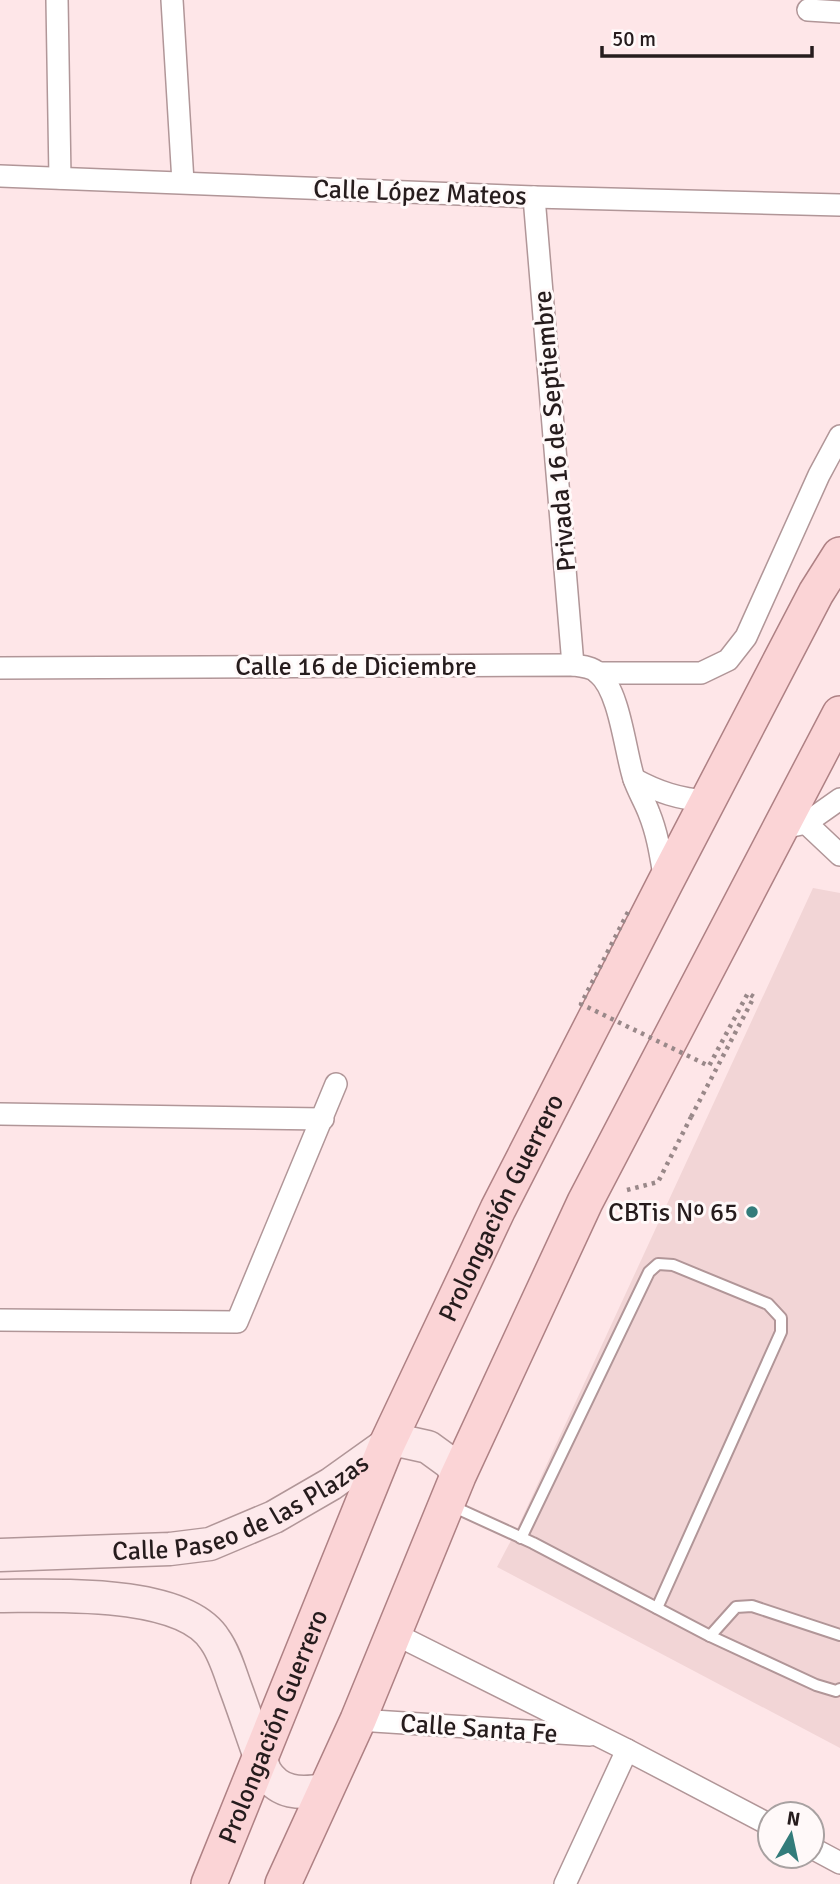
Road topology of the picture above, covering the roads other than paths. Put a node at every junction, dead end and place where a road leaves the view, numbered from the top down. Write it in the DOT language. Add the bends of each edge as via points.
graph roads {
  1 [pos="57,0"];
  2 [pos="172,0"];
  3 [pos="808,10"];
  4 [pos="840,12"];
  5 [pos="0,176"];
  6 [pos="60,178"];
  7 [pos="183,182"];
  8 [pos="534,197"];
  9 [pos="840,205"];
  10 [pos="840,436"];
  11 [pos="840,555"];
  12 [pos="573,665"];
  13 [pos="0,668"];
  14 [pos="598,673"];
  15 [pos="840,713"];
  16 [pos="634,779"];
  17 [pos="840,799"];
  18 [pos="707,801"];
  19 [pos="792,826"];
  20 [pos="840,855"];
  21 [pos="665,883"];
  22 [pos="336,1084"];
  23 [pos="0,1114"];
  24 [pos="323,1119"];
  25 [pos="0,1320"];
  26 [pos="387,1444"];
  27 [pos="453,1490"];
  28 [pos="521,1538"];
  29 [pos="0,1555"];
  30 [pos="0,1596"];
  31 [pos="657,1608"];
  32 [pos="395,1634"];
  33 [pos="840,1635"];
  34 [pos="710,1636"];
  35 [pos="840,1689"];
  36 [pos="358,1720"];
  37 [pos="599,1736"];
  38 [pos="627,1750"];
  39 [pos="260,1756"];
  40 [pos="325,1790"];
  41 [pos="756,1818"];
  42 [pos="209,1884"];
  43 [pos="283,1884"];
  44 [pos="565,1884"];
  1 -- 6 [label="street"];
  2 -- 7 [label="street"];
  3 -- 4 [label="street"];
  5 -- 6 [label="street, Calle López Mateos"];
  6 -- 7 [label="street, Calle López Mateos"];
  7 -- 8 [label="street, Calle López Mateos"];
  8 -- 9 [label="street, Calle López Mateos"];
  8 -- 12 [label="street, Privada 16 de Septiembre"];
  10 -- 14 [label="street, Calle 16 de Diciembre" via="746,637 728,660 702,673"];
  11 -- 18 [label="main road, Prolongación Guerrero"];
  12 -- 13 [label="street, Calle 16 de Diciembre"];
  12 -- 14 [label="street, Calle 16 de Diciembre"];
  14 -- 16 [label="street" via="613,699"];
  15 -- 19 [label="main road"];
  16 -- 18 [label="street" via="681,799"];
  16 -- 21 [label="street" via="650,815"];
  17 -- 19 [label="street"];
  18 -- 21 [label="main road, Prolongación Guerrero"];
  19 -- 20 [label="street"];
  19 -- 27 [label="main road" via="585,1202"];
  21 -- 26 [label="main road, Prolongación Guerrero" via="498,1209"];
  22 -- 24 [label="street"];
  23 -- 24 [label="street"];
  24 -- 25 [label="street" via="237,1322"];
  26 -- 27 [label="street, Calle Paseo de las Plazas" via="401,1441 428,1447 450,1463"];
  26 -- 29 [label="street, Calle Paseo de las Plazas" via="274,1517 210,1544"];
  26 -- 39 [label="main road, Prolongación Guerrero"];
  27 -- 28 [label="lane"];
  27 -- 32 [label="main road"];
  28 -- 31 [label="lane"];
  28 -- 31 [label="lane" via="649,1272 658,1264 673,1265 768,1304 781,1318 781,1332"];
  30 -- 39 [label="street, Calle Paseo de las Plazas" via="153,1604 200,1625 220,1649"];
  31 -- 34 [label="lane"];
  32 -- 36 [label="main road"];
  32 -- 37 [label="street, Calle Santa Fe"];
  33 -- 34 [label="lane" via="752,1606 736,1607"];
  34 -- 35 [label="lane" via="816,1685"];
  36 -- 37 [label="street, Calle Santa Fe"];
  36 -- 40 [label="main road"];
  37 -- 38 [label="street, Calle Santa Fe"];
  38 -- 41 [label="street, Calle Santa Fe"];
  38 -- 44 [label="street"];
  39 -- 40 [label="street, Calle Paseo de las Plazas" via="279,1787 304,1794"];
  39 -- 42 [label="main road, Prolongación Guerrero"];
  40 -- 43 [label="main road"];
}
